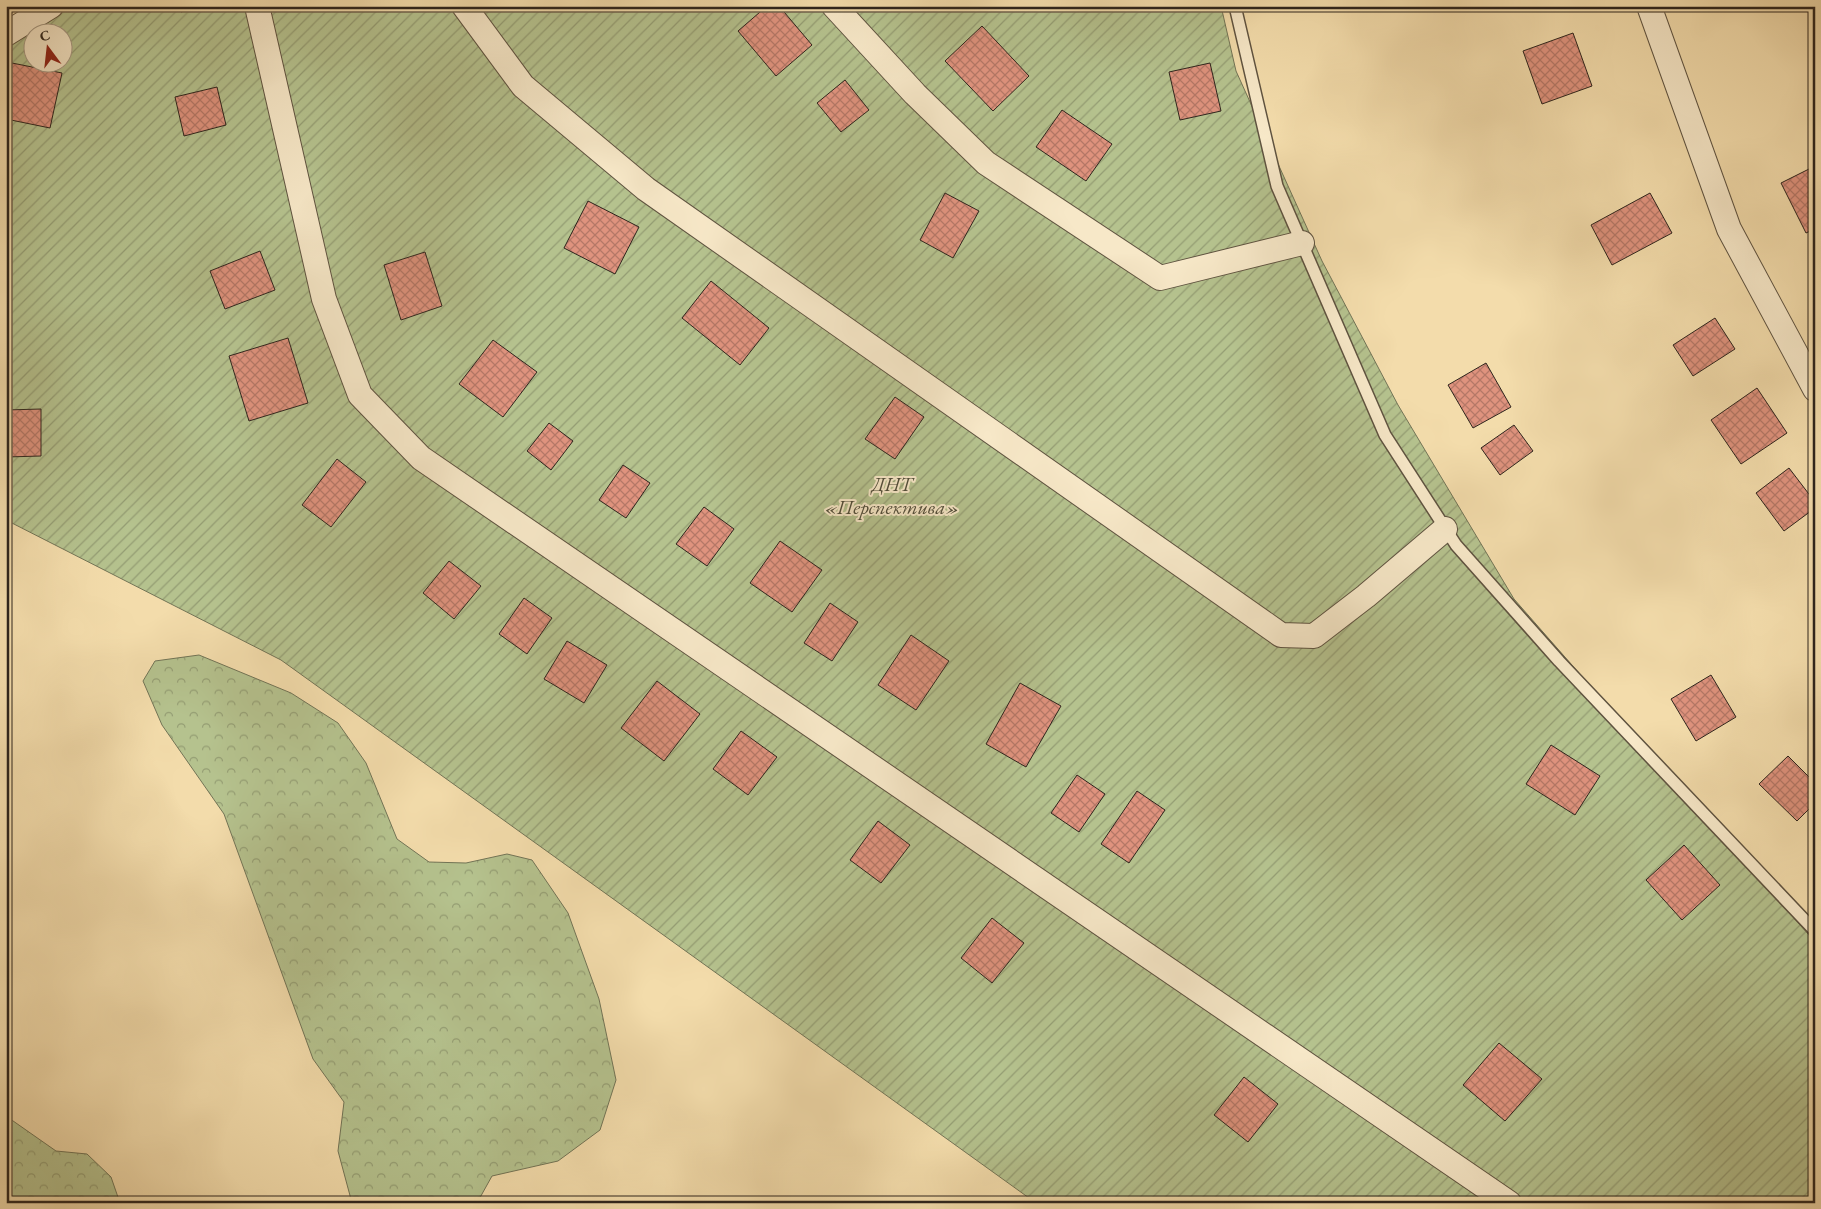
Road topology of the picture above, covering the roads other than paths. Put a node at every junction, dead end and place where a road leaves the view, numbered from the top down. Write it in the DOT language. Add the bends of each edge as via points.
graph roads {
  1 [pos="51,6"];
  2 [pos="257,6"];
  3 [pos="834,6"];
  4 [pos="1235,6"];
  5 [pos="1649,6"];
  6 [pos="472,11"];
  7 [pos="6,34"];
  8 [pos="1302,242"];
  9 [pos="1815,389"];
  10 [pos="1445,529"];
  11 [pos="1815,931"];
  12 [pos="1508,1203"];
  1 -- 7 [label="street"];
  2 -- 12 [label="street" via="324,299 360,395 421,458"];
  3 -- 8 [label="street" via="915,94 986,163 1160,278"];
  4 -- 8 [label="lane" via="1277,186"];
  5 -- 9 [label="street" via="1729,229"];
  6 -- 10 [label="street" via="522,86 646,190 1281,634 1314,636"];
  8 -- 10 [label="lane" via="1385,434"];
  10 -- 11 [label="lane" via="1559,661"];
}
